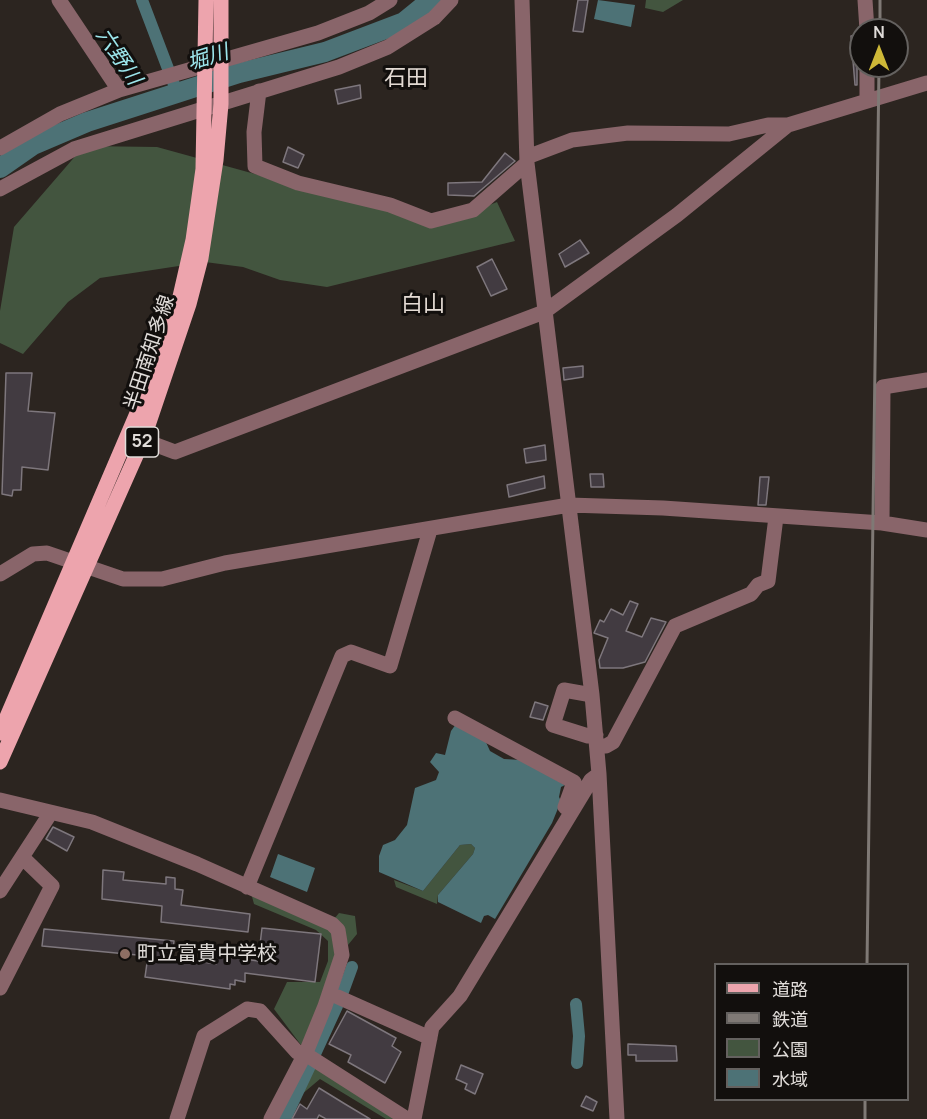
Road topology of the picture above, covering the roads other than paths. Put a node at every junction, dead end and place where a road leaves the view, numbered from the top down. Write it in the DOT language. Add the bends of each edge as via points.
graph roads {
  1 [pos="59,0"];
  2 [pos="206,0"];
  3 [pos="220,0"];
  4 [pos="390,0"];
  5 [pos="451,0"];
  6 [pos="522,0"];
  7 [pos="865,0"];
  8 [pos="866,18"];
  9 [pos="207,66"];
  10 [pos="867,78"];
  11 [pos="927,84"];
  12 [pos="119,91"];
  13 [pos="259,91"];
  14 [pos="867,100"];
  15 [pos="221,104"];
  16 [pos="205,109"];
  17 [pos="788,125"];
  18 [pos="0,148"];
  19 [pos="527,160"];
  20 [pos="1,187"];
  21 [pos="544,312"];
  22 [pos="927,380"];
  23 [pos="143,440"];
  24 [pos="568,505"];
  25 [pos="776,517"];
  26 [pos="882,524"];
  27 [pos="430,530"];
  28 [pos="927,530"];
  29 [pos="81,564"];
  30 [pos="0,574"];
  31 [pos="592,695"];
  32 [pos="454,718"];
  33 [pos="0,733"];
  34 [pos="596,741"];
  35 [pos="0,762"];
  36 [pos="599,774"];
  37 [pos="0,800"];
  38 [pos="571,812"];
  39 [pos="50,814"];
  40 [pos="22,857"];
  41 [pos="247,887"];
  42 [pos="0,891"];
  43 [pos="4,970"];
  44 [pos="0,988"];
  45 [pos="338,997"];
  46 [pos="430,1038"];
  47 [pos="304,1055"];
  48 [pos="177,1119"];
  49 [pos="271,1119"];
  50 [pos="407,1119"];
  51 [pos="414,1119"];
  52 [pos="617,1119"];
  1 -- 12 [label="street"];
  2 -- 9 [label="main road, 半田南知多線 / 52"];
  3 -- 9 [label="main road, 半田南知多線 / 52"];
  4 -- 9 [label="street" via="369,13 318,33"];
  5 -- 13 [label="street" via="434,18 388,47 339,67"];
  6 -- 19 [label="street"];
  7 -- 8 [label="street"];
  9 -- 12 [label="street"];
  9 -- 15 [label="main road, 半田南知多線 / 52"];
  9 -- 16 [label="main road, 半田南知多線 / 52"];
  10 -- 14 [label="street"];
  11 -- 14 [label="street"];
  12 -- 18 [label="street" via="76,107"];
  13 -- 15 [label="street"];
  13 -- 19 [label="street" via="255,166 298,183 390,206 431,221 473,210"];
  14 -- 17 [label="street"];
  15 -- 16 [label="street"];
  15 -- 23 [label="main road, 半田南知多線 / 52" via="213,189 201,258 179,338"];
  16 -- 20 [label="street" via="74,149"];
  16 -- 29 [label="main road, 半田南知多線 / 52" via="203,170 179,301"];
  17 -- 19 [label="street" via="768,125 729,134 627,133 572,140"];
  17 -- 21 [label="street" via="677,215"];
  19 -- 21 [label="street"];
  21 -- 23 [label="street" via="175,452"];
  21 -- 24 [label="street"];
  22 -- 26 [label="street" via="883,387"];
  23 -- 29 [label="main road, 半田南知多線 / 52"];
  24 -- 25 [label="street"];
  24 -- 27 [label="street"];
  24 -- 31 [label="street"];
  25 -- 26 [label="street"];
  25 -- 34 [label="street" via="768,581 751,594 675,626 613,742"];
  26 -- 28 [label="street"];
  27 -- 29 [label="street" via="225,563 162,579 123,579"];
  27 -- 41 [label="street" via="390,666 351,652 342,656"];
  29 -- 30 [label="street" via="47,553 33,554"];
  29 -- 33 [label="main road, 半田南知多線 / 52"];
  29 -- 35 [label="main road, 半田南知多線 / 52"];
  31 -- 34 [label="street"];
  31 -- 34 [label="street" via="564,690 553,724"];
  32 -- 38 [label="street" via="574,782 565,807"];
  34 -- 36 [label="street"];
  36 -- 38 [label="street"];
  36 -- 52 [label="street"];
  37 -- 39 [label="street"];
  38 -- 46 [label="street" via="460,996 432,1027"];
  39 -- 40 [label="street"];
  39 -- 41 [label="street" via="92,822 194,869"];
  40 -- 42 [label="street"];
  40 -- 43 [label="street" via="52,886"];
  41 -- 47 [label="street" via="332,924 341,938 342,956"];
  43 -- 44 [label="street"];
  45 -- 46 [label="street"];
  46 -- 51 [label="street"];
  47 -- 48 [label="street" via="260,1011 239,1012 204,1036"];
  47 -- 49 [label="street"];
  47 -- 50 [label="street"];
}
